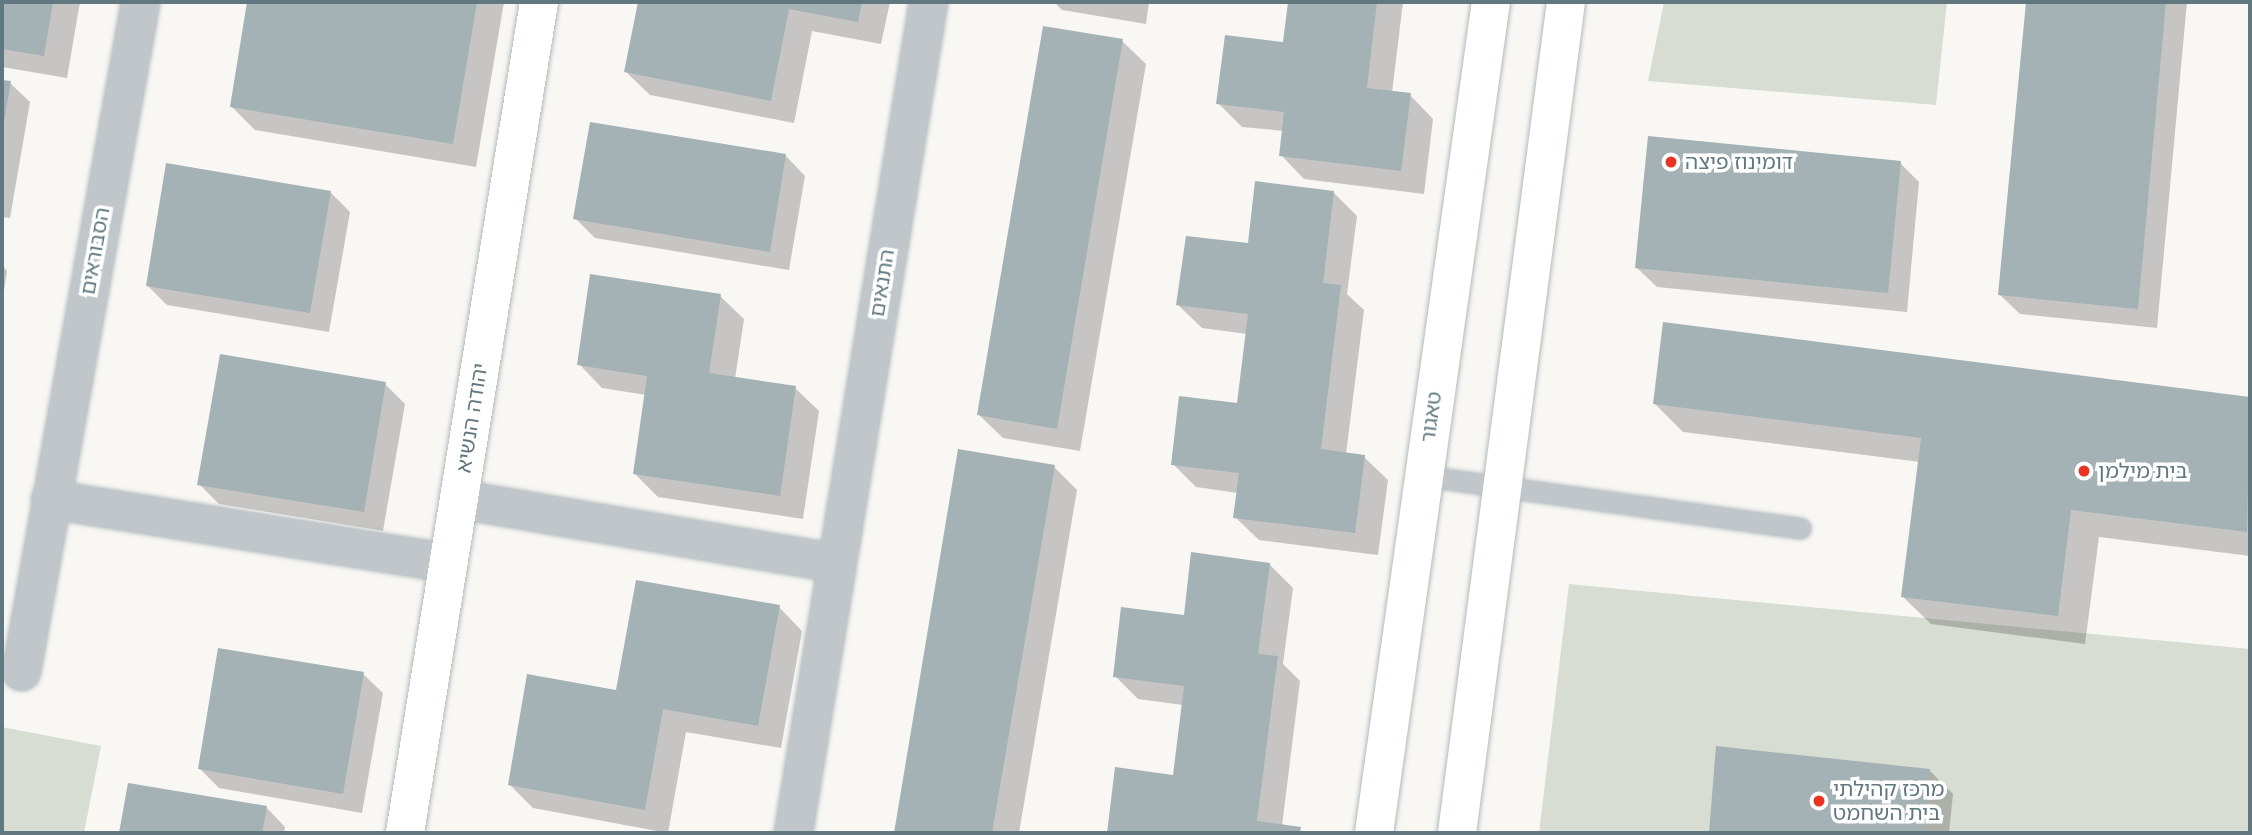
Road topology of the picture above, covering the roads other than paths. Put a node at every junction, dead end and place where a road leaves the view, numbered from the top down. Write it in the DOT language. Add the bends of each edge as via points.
graph roads {
  1 [pos="140,2"];
  2 [pos="538,2"];
  3 [pos="928,2"];
  4 [pos="1491,2"];
  5 [pos="1566,2"];
  6 [pos="1424,476"];
  7 [pos="1505,488"];
  8 [pos="50,499"];
  9 [pos="459,499"];
  10 [pos="1800,528"];
  11 [pos="448,563"];
  12 [pos="836,563"];
  13 [pos="21,671"];
  14 [pos="793,832"];
  15 [pos="405,833"];
  16 [pos="1374,833"];
  17 [pos="1457,833"];
  1 -- 8 [label="street, הסבוראים"];
  2 -- 9 [label="street, יהודה הנשיא"];
  3 -- 12 [label="street, התנאים"];
  4 -- 6 [label="street, טאגור"];
  5 -- 7 [label="street" via="1550,100"];
  6 -- 7 [label="lane"];
  6 -- 16 [label="street, טאגור"];
  7 -- 10 [label="lane"];
  7 -- 17 [label="street"];
  8 -- 11 [label="street"];
  8 -- 13 [label="street, הסבוראים"];
  9 -- 11 [label="street, יהודה הנשיא"];
  9 -- 12 [label="street"];
  11 -- 15 [label="street, יהודה הנשיא"];
  12 -- 14 [label="street, התנאים"];
}
